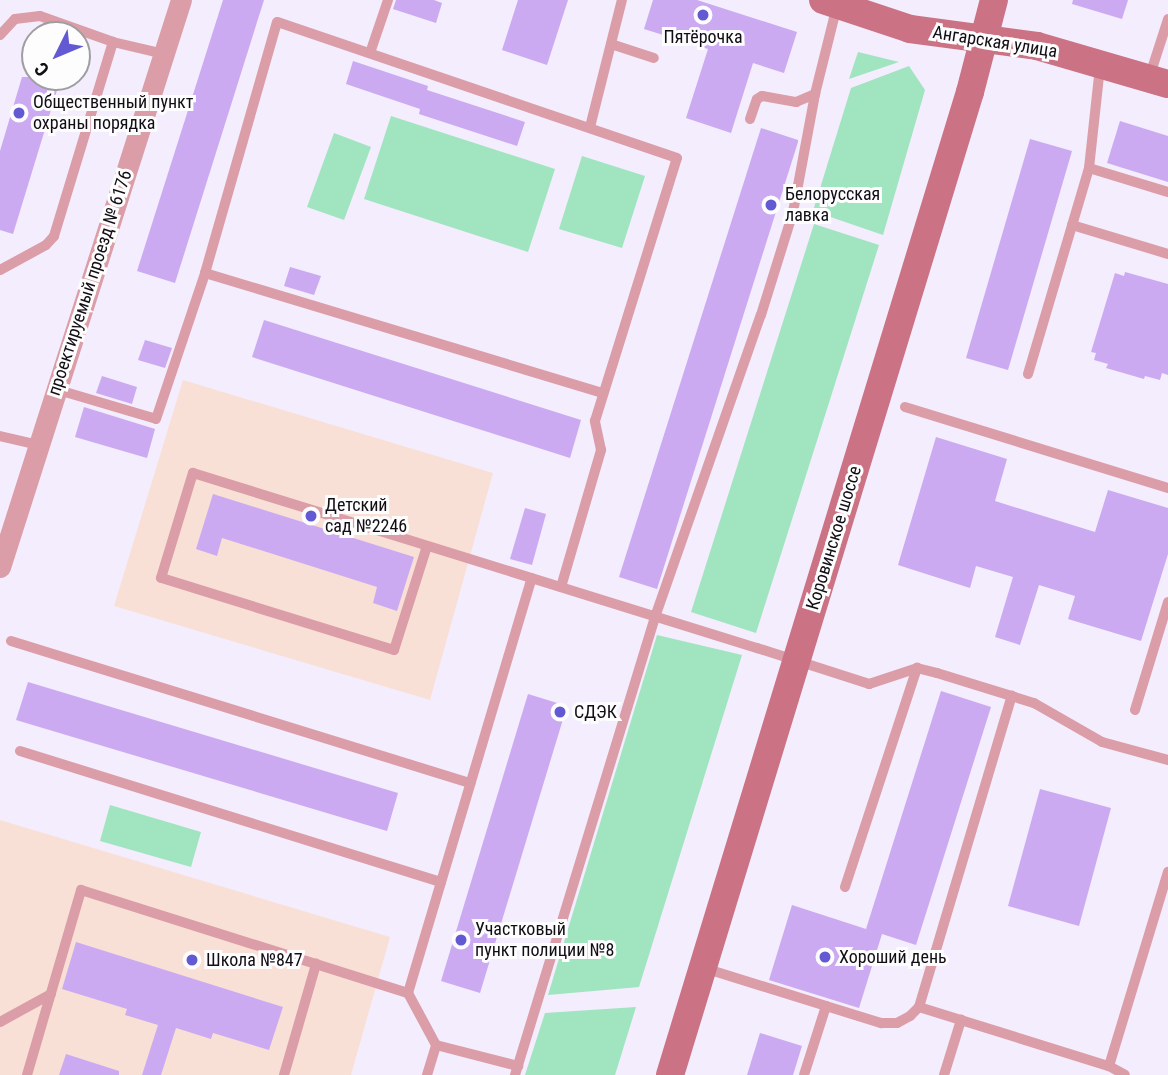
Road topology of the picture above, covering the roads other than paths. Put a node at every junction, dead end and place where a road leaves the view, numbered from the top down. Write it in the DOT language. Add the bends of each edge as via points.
graph roads {
  1 [pos="181,0"];
  2 [pos="388,0"];
  3 [pos="622,0"];
  4 [pos="995,0"];
  5 [pos="830,2"];
  6 [pos="1168,19"];
  7 [pos="0,35"];
  8 [pos="983,36"];
  9 [pos="113,42"];
  10 [pos="611,44"];
  11 [pos="370,53"];
  12 [pos="164,54"];
  13 [pos="654,58"];
  14 [pos="1101,64"];
  15 [pos="1159,81"];
  16 [pos="816,94"];
  17 [pos="750,120"];
  18 [pos="590,127"];
  19 [pos="1088,169"];
  20 [pos="1168,192"];
  21 [pos="1072,225"];
  22 [pos="1168,254"];
  23 [pos="0,270"];
  24 [pos="205,272"];
  25 [pos="1028,374"];
  26 [pos="55,389"];
  27 [pos="603,393"];
  28 [pos="905,407"];
  29 [pos="0,436"];
  30 [pos="37,445"];
  31 [pos="1168,488"];
  32 [pos="427,545"];
  33 [pos="0,567"];
  34 [pos="533,578"];
  35 [pos="561,587"];
  36 [pos="1168,602"];
  37 [pos="655,617"];
  38 [pos="12,641"];
  39 [pos="796,660"];
  40 [pos="917,668"];
  41 [pos="1012,696"];
  42 [pos="1135,710"];
  43 [pos="20,751"];
  44 [pos="1168,760"];
  45 [pos="471,783"];
  46 [pos="1168,872"];
  47 [pos="441,882"];
  48 [pos="845,887"];
  49 [pos="316,964"];
  50 [pos="703,968"];
  51 [pos="408,993"];
  52 [pos="51,994"];
  53 [pos="826,1006"];
  54 [pos="919,1007"];
  55 [pos="961,1020"];
  56 [pos="0,1022"];
  57 [pos="436,1045"];
  58 [pos="1109,1066"];
  59 [pos="516,1070"];
  60 [pos="27,1075"];
  61 [pos="284,1075"];
  62 [pos="427,1075"];
  63 [pos="670,1075"];
  64 [pos="804,1075"];
  65 [pos="944,1075"];
  66 [pos="1125,1075"];
  1 -- 12 [label="street, проектируемый проезд № 6176"];
  2 -- 11 [label="lane"];
  3 -- 10 [label="lane"];
  4 -- 8 [label="main road, Коровинское шоссе"];
  5 -- 8 [label="main road, Ангарская улица" via="910,29"];
  5 -- 16 [label="lane"];
  6 -- 15 [label="lane"];
  7 -- 9 [label="lane" via="15,19 40,16"];
  8 -- 14 [label="main road, Ангарская улица"];
  8 -- 39 [label="main road, Коровинское шоссе" via="966,105"];
  9 -- 12 [label="lane"];
  9 -- 23 [label="lane" via="54,236"];
  10 -- 13 [label="lane"];
  10 -- 18 [label="lane"];
  11 -- 18 [label="lane"];
  11 -- 24 [label="lane" via="277,22"];
  12 -- 26 [label="street, проектируемый проезд № 6176"];
  14 -- 15 [label="main road, Ангарская улица"];
  14 -- 19 [label="lane"];
  16 -- 17 [label="lane" via="796,102 762,96"];
  16 -- 37 [label="lane" via="793,212"];
  18 -- 27 [label="lane" via="677,158"];
  19 -- 20 [label="lane"];
  19 -- 21 [label="lane"];
  21 -- 22 [label="lane"];
  21 -- 25 [label="lane"];
  24 -- 26 [label="lane" via="156,419"];
  24 -- 27 [label="lane"];
  26 -- 30 [label="street, проектируемый проезд № 6176"];
  27 -- 35 [label="lane" via="594,426 601,450"];
  28 -- 31 [label="lane"];
  29 -- 30 [label="lane"];
  30 -- 33 [label="street, проектируемый проезд № 6176"];
  32 -- 32 [label="lane" via="193,473 161,578 394,650"];
  32 -- 34 [label="lane"];
  34 -- 35 [label="lane"];
  34 -- 45 [label="lane"];
  35 -- 37 [label="lane"];
  36 -- 42 [label="lane"];
  37 -- 39 [label="lane"];
  37 -- 59 [label="lane"];
  38 -- 45 [label="lane"];
  39 -- 40 [label="lane" via="869,684"];
  39 -- 50 [label="main road, Коровинское шоссе"];
  40 -- 41 [label="lane"];
  40 -- 48 [label="lane"];
  41 -- 44 [label="lane" via="1034,703 1102,742"];
  41 -- 54 [label="lane"];
  43 -- 47 [label="lane"];
  45 -- 47 [label="lane"];
  46 -- 58 [label="lane"];
  47 -- 51 [label="lane"];
  49 -- 51 [label="lane"];
  49 -- 52 [label="lane" via="81,890"];
  49 -- 61 [label="lane"];
  50 -- 53 [label="lane"];
  50 -- 63 [label="main road, Коровинское шоссе"];
  51 -- 57 [label="lane"];
  52 -- 56 [label="lane"];
  52 -- 60 [label="lane"];
  53 -- 54 [label="lane" via="881,1023 897,1023"];
  53 -- 64 [label="lane"];
  54 -- 55 [label="lane"];
  55 -- 58 [label="lane"];
  55 -- 65 [label="lane"];
  57 -- 59 [label="lane"];
  57 -- 62 [label="lane"];
  58 -- 66 [label="lane"];
}
